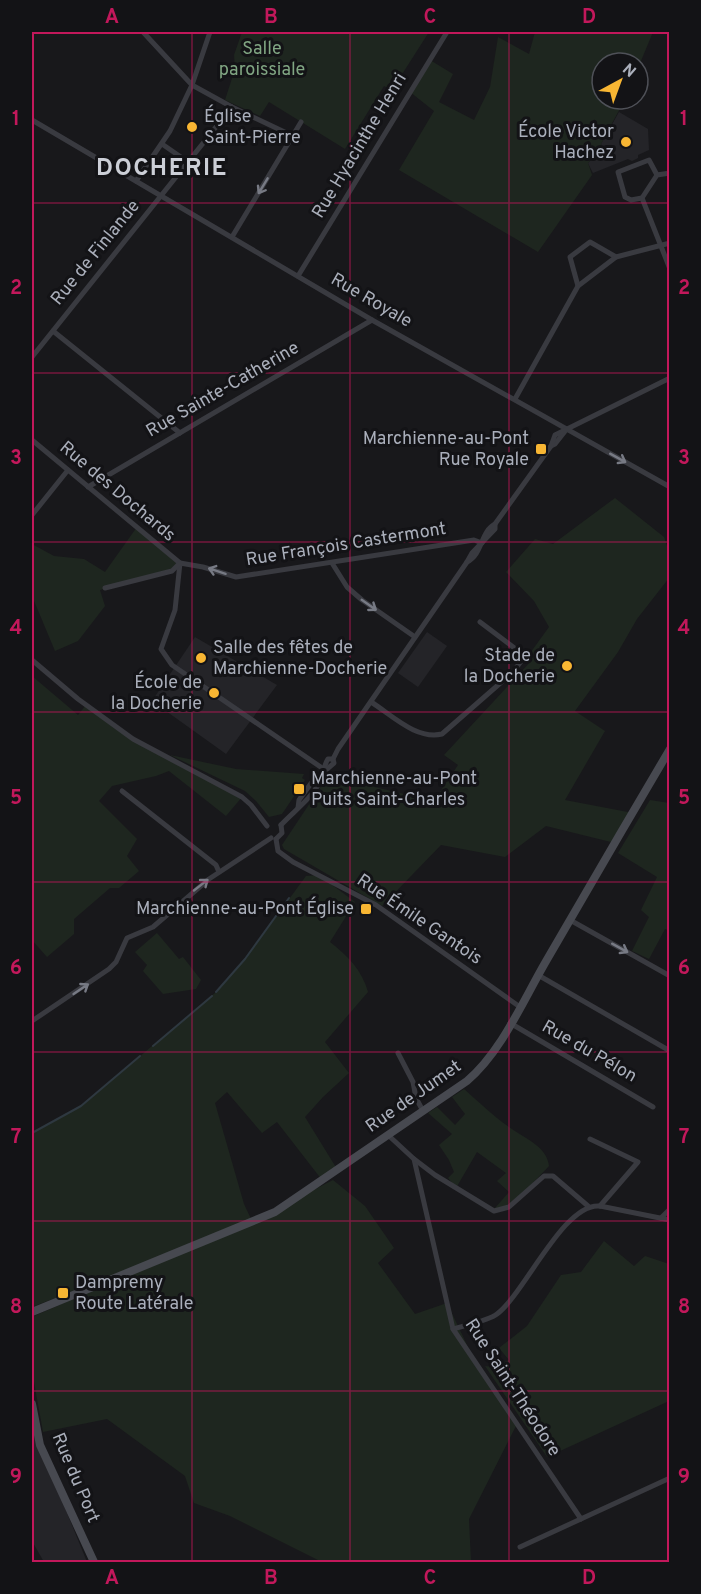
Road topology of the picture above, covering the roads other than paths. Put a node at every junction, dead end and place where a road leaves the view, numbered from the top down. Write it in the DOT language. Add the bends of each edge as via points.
graph roads {
  1 [pos="143,32"];
  2 [pos="210,32"];
  3 [pos="447,32"];
  4 [pos="192,85"];
  5 [pos="232,107"];
  6 [pos="32,120"];
  7 [pos="301,123"];
  8 [pos="293,135"];
  9 [pos="162,144"];
  10 [pos="188,162"];
  11 [pos="669,172"];
  12 [pos="657,175"];
  13 [pos="136,181"];
  14 [pos="161,196"];
  15 [pos="642,198"];
  16 [pos="232,237"];
  17 [pos="669,243"];
  18 [pos="660,246"];
  19 [pos="616,257"];
  20 [pos="669,269"];
  21 [pos="298,276"];
  22 [pos="578,286"];
  23 [pos="372,320"];
  24 [pos="53,331"];
  25 [pos="32,357"];
  26 [pos="669,378"];
  27 [pos="515,399"];
  28 [pos="567,429"];
  29 [pos="180,433"];
  30 [pos="32,440"];
  31 [pos="68,470"];
  32 [pos="88,487"];
  33 [pos="669,487"];
  34 [pos="32,515"];
  35 [pos="482,543"];
  36 [pos="180,563"];
  37 [pos="332,563"];
  38 [pos="105,588"];
  39 [pos="480,622"];
  40 [pos="415,637"];
  41 [pos="32,660"];
  42 [pos="371,702"];
  43 [pos="669,749"];
  44 [pos="325,770"];
  45 [pos="122,791"];
  46 [pos="281,825"];
  47 [pos="267,826"];
  48 [pos="274,839"];
  49 [pos="219,872"];
  50 [pos="570,920"];
  51 [pos="538,975"];
  52 [pos="669,976"];
  53 [pos="520,1007"];
  54 [pos="32,1021"];
  55 [pos="510,1023"];
  56 [pos="669,1051"];
  57 [pos="398,1053"];
  58 [pos="653,1107"];
  59 [pos="423,1111"];
  60 [pos="387,1135"];
  61 [pos="590,1139"];
  62 [pos="414,1159"];
  63 [pos="588,1206"];
  64 [pos="600,1206"];
  65 [pos="669,1209"];
  66 [pos="661,1218"];
  67 [pos="669,1220"];
  68 [pos="32,1312"];
  69 [pos="453,1329"];
  70 [pos="32,1404"];
  71 [pos="669,1478"];
  72 [pos="580,1519"];
  73 [pos="520,1547"];
  74 [pos="94,1563"];
  1 -- 4 [label="street"];
  2 -- 4 [label="street"];
  3 -- 21 [label="street, Rue Hyacinthe Henri"];
  4 -- 5 [label="street"];
  4 -- 9 [label="street"];
  5 -- 8 [label="street"];
  5 -- 10 [label="street, Rue de Finlande"];
  6 -- 13 [label="street, Rue Royale"];
  7 -- 8 [label="street"];
  8 -- 16 [label="street, one-way"];
  9 -- 10 [label="street"];
  9 -- 13 [label="street"];
  10 -- 14 [label="street, Rue de Finlande"];
  11 -- 12 [label="street"];
  12 -- 15 [label="street"];
  12 -- 15 [label="street" via="648,160 618,172 625,197"];
  13 -- 14 [label="street, Rue Royale"];
  14 -- 16 [label="street, Rue Royale"];
  14 -- 24 [label="street, Rue de Finlande"];
  15 -- 18 [label="street"];
  16 -- 21 [label="street, Rue Royale"];
  17 -- 18 [label="street"];
  18 -- 19 [label="street"];
  18 -- 20 [label="street"];
  19 -- 22 [label="street"];
  19 -- 22 [label="street" via="590,242 570,257"];
  21 -- 23 [label="street, Rue Royale"];
  22 -- 27 [label="street"];
  23 -- 27 [label="street, Rue Royale"];
  23 -- 29 [label="street, Rue Sainte-Catherine"];
  24 -- 25 [label="street, Rue de Finlande"];
  24 -- 29 [label="street"];
  26 -- 28 [label="street"];
  27 -- 28 [label="street, Rue Royale"];
  28 -- 33 [label="street, Rue Royale, one-way"];
  28 -- 35 [label="street" via="550,446 486,532"];
  29 -- 32 [label="street, Rue Sainte-Catherine"];
  30 -- 31 [label="street, Rue des Dochards"];
  31 -- 32 [label="street, Rue des Dochards"];
  31 -- 34 [label="street"];
  32 -- 36 [label="street, Rue des Dochards"];
  35 -- 37 [label="street, Rue François Castermont" via="474,540"];
  35 -- 40 [label="street"];
  37 -- 36 [label="street, Rue François Castermont, one-way" via="237,578"];
  36 -- 38 [label="street" via="171,572"];
  36 -- 44 [label="street, Rue des Dochards" via="176,610 161,649 172,665"];
  37 -- 40 [label="street, one-way" via="347,587"];
  39 -- 42 [label="street" via="525,656 513,672 442,734 419,733"];
  40 -- 42 [label="street"];
  41 -- 47 [label="street" via="133,739 242,796"];
  42 -- 44 [label="street" via="334,763"];
  43 -- 50 [label="street, Rue de Jumet"];
  44 -- 46 [label="street" via="304,804"];
  45 -- 49 [label="street" via="216,865"];
  46 -- 47 [label="street" via="273,822"];
  46 -- 48 [label="street" via="282,833"];
  47 -- 48 [label="street" via="266,832"];
  48 -- 49 [label="street"];
  48 -- 53 [label="street, Rue Émile Gantois" via="278,851 293,862 376,905"];
  54 -- 49 [label="street, one-way" via="104,973 116,962 127,938 153,927"];
  50 -- 51 [label="street, Rue de Jumet"];
  50 -- 52 [label="street, one-way"];
  51 -- 53 [label="street, Rue de Jumet"];
  51 -- 56 [label="street"];
  53 -- 55 [label="street, Rue de Jumet"];
  55 -- 58 [label="street, Rue du Pélon"];
  55 -- 59 [label="street, Rue de Jumet" via="479,1071"];
  57 -- 59 [label="street"];
  59 -- 60 [label="street, Rue de Jumet"];
  60 -- 62 [label="street"];
  60 -- 68 [label="street, Rue de Jumet" via="275,1212"];
  61 -- 64 [label="street" via="638,1162"];
  62 -- 63 [label="street" via="494,1211 509,1207 548,1175"];
  62 -- 69 [label="street, Rue Saint-Théodore"];
  63 -- 64 [label="street"];
  63 -- 69 [label="street" via="540,1256 521,1288 496,1315"];
  64 -- 66 [label="street"];
  65 -- 66 [label="street"];
  66 -- 67 [label="street"];
  69 -- 72 [label="street, Rue Saint-Théodore"];
  70 -- 74 [label="street, Rue du Port" via="40,1445"];
  71 -- 72 [label="street"];
  72 -- 73 [label="street"];
}
